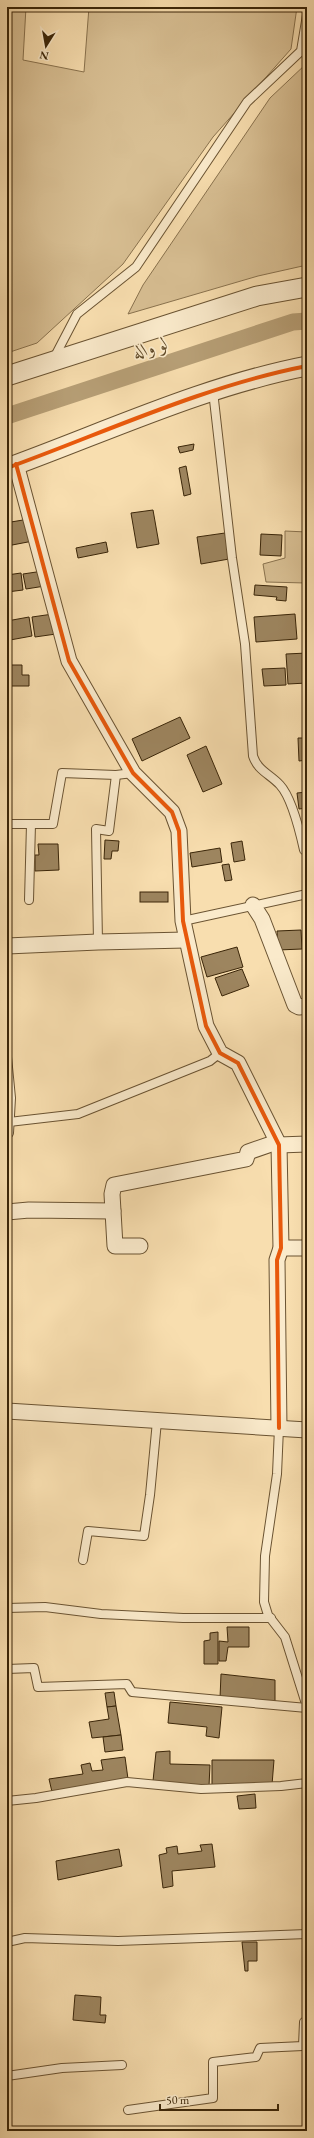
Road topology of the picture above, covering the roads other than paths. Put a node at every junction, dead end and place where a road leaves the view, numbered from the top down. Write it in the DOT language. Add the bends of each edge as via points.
graph roads {
  1 [pos="307,15"];
  2 [pos="307,287"];
  3 [pos="51,362"];
  4 [pos="307,366"];
  5 [pos="7,376"];
  6 [pos="213,391"];
  7 [pos="12,466"];
  8 [pos="133,773"];
  9 [pos="116,775"];
  10 [pos="7,824"];
  11 [pos="30,824"];
  12 [pos="304,850"];
  13 [pos="307,894"];
  14 [pos="29,900"];
  15 [pos="253,905"];
  16 [pos="183,921"];
  17 [pos="186,940"];
  18 [pos="98,942"];
  19 [pos="7,946"];
  20 [pos="307,1006"];
  21 [pos="220,1053"];
  22 [pos="7,1057"];
  23 [pos="9,1122"];
  24 [pos="7,1133"];
  25 [pos="278,1144"];
  26 [pos="307,1144"];
  27 [pos="113,1211"];
  28 [pos="7,1212"];
  29 [pos="140,1246"];
  30 [pos="280,1248"];
  31 [pos="307,1248"];
  32 [pos="7,1411"];
  33 [pos="157,1421"];
  34 [pos="279,1428"];
  35 [pos="307,1430"];
  36 [pos="83,1560"];
  37 [pos="7,1608"];
  38 [pos="271,1618"];
  39 [pos="7,1670"];
  40 [pos="307,1708"];
  41 [pos="307,1783"];
  42 [pos="7,1801"];
  43 [pos="307,1934"];
  44 [pos="7,1942"];
  45 [pos="307,2022"];
  46 [pos="122,2065"];
  47 [pos="7,2076"];
  48 [pos="128,2110"];
  1 -- 3 [label="lane" via="301,51 248,102 136,267 77,314"];
  2 -- 3 [label="street" via="257,296"];
  3 -- 5 [label="street"];
  4 -- 6 [label="street" via="270,373"];
  6 -- 7 [label="street"];
  6 -- 12 [label="lane" via="232,558 245,644 253,756 256,766 280,785 287,797 301,834"];
  7 -- 8 [label="street" via="69,661"];
  8 -- 9 [label="lane"];
  8 -- 16 [label="street" via="172,812 179,831"];
  9 -- 11 [label="lane" via="62,773 53,824"];
  9 -- 18 [label="lane" via="109,831 96,829"];
  10 -- 11 [label="lane"];
  11 -- 14 [label="lane"];
  13 -- 15 [label="lane"];
  15 -- 16 [label="lane"];
  15 -- 20 [label="street" via="262,919 295,1005"];
  16 -- 17 [label="street"];
  17 -- 18 [label="street"];
  17 -- 21 [label="street" via="206,1026"];
  18 -- 19 [label="street"];
  21 -- 23 [label="lane" via="210,1061 78,1114"];
  21 -- 25 [label="street" via="238,1063"];
  22 -- 23 [label="lane" via="11,1098"];
  23 -- 24 [label="lane"];
  25 -- 26 [label="street"];
  25 -- 27 [label="street" via="248,1152 246,1159 114,1185"];
  25 -- 30 [label="street"];
  27 -- 28 [label="street"];
  27 -- 29 [label="street" via="115,1246"];
  30 -- 31 [label="street"];
  30 -- 34 [label="street" via="276,1260"];
  32 -- 33 [label="street"];
  33 -- 34 [label="street"];
  33 -- 36 [label="lane" via="144,1536 88,1531"];
  34 -- 35 [label="street"];
  34 -- 38 [label="lane" via="277,1474 265,1556 264,1602"];
  37 -- 38 [label="lane" via="45,1607 101,1614 182,1618"];
  38 -- 40 [label="lane" via="284,1637"];
  39 -- 40 [label="lane" via="34,1668 38,1687 127,1684 132,1692"];
  41 -- 42 [label="lane" via="201,1789 127,1782"];
  43 -- 44 [label="lane" via="118,1942 25,1938"];
  45 -- 48 [label="lane" via="304,2022 303,2046 260,2048 256,2057 213,2062 213,2098"];
  46 -- 47 [label="lane" via="62,2068"];
}
